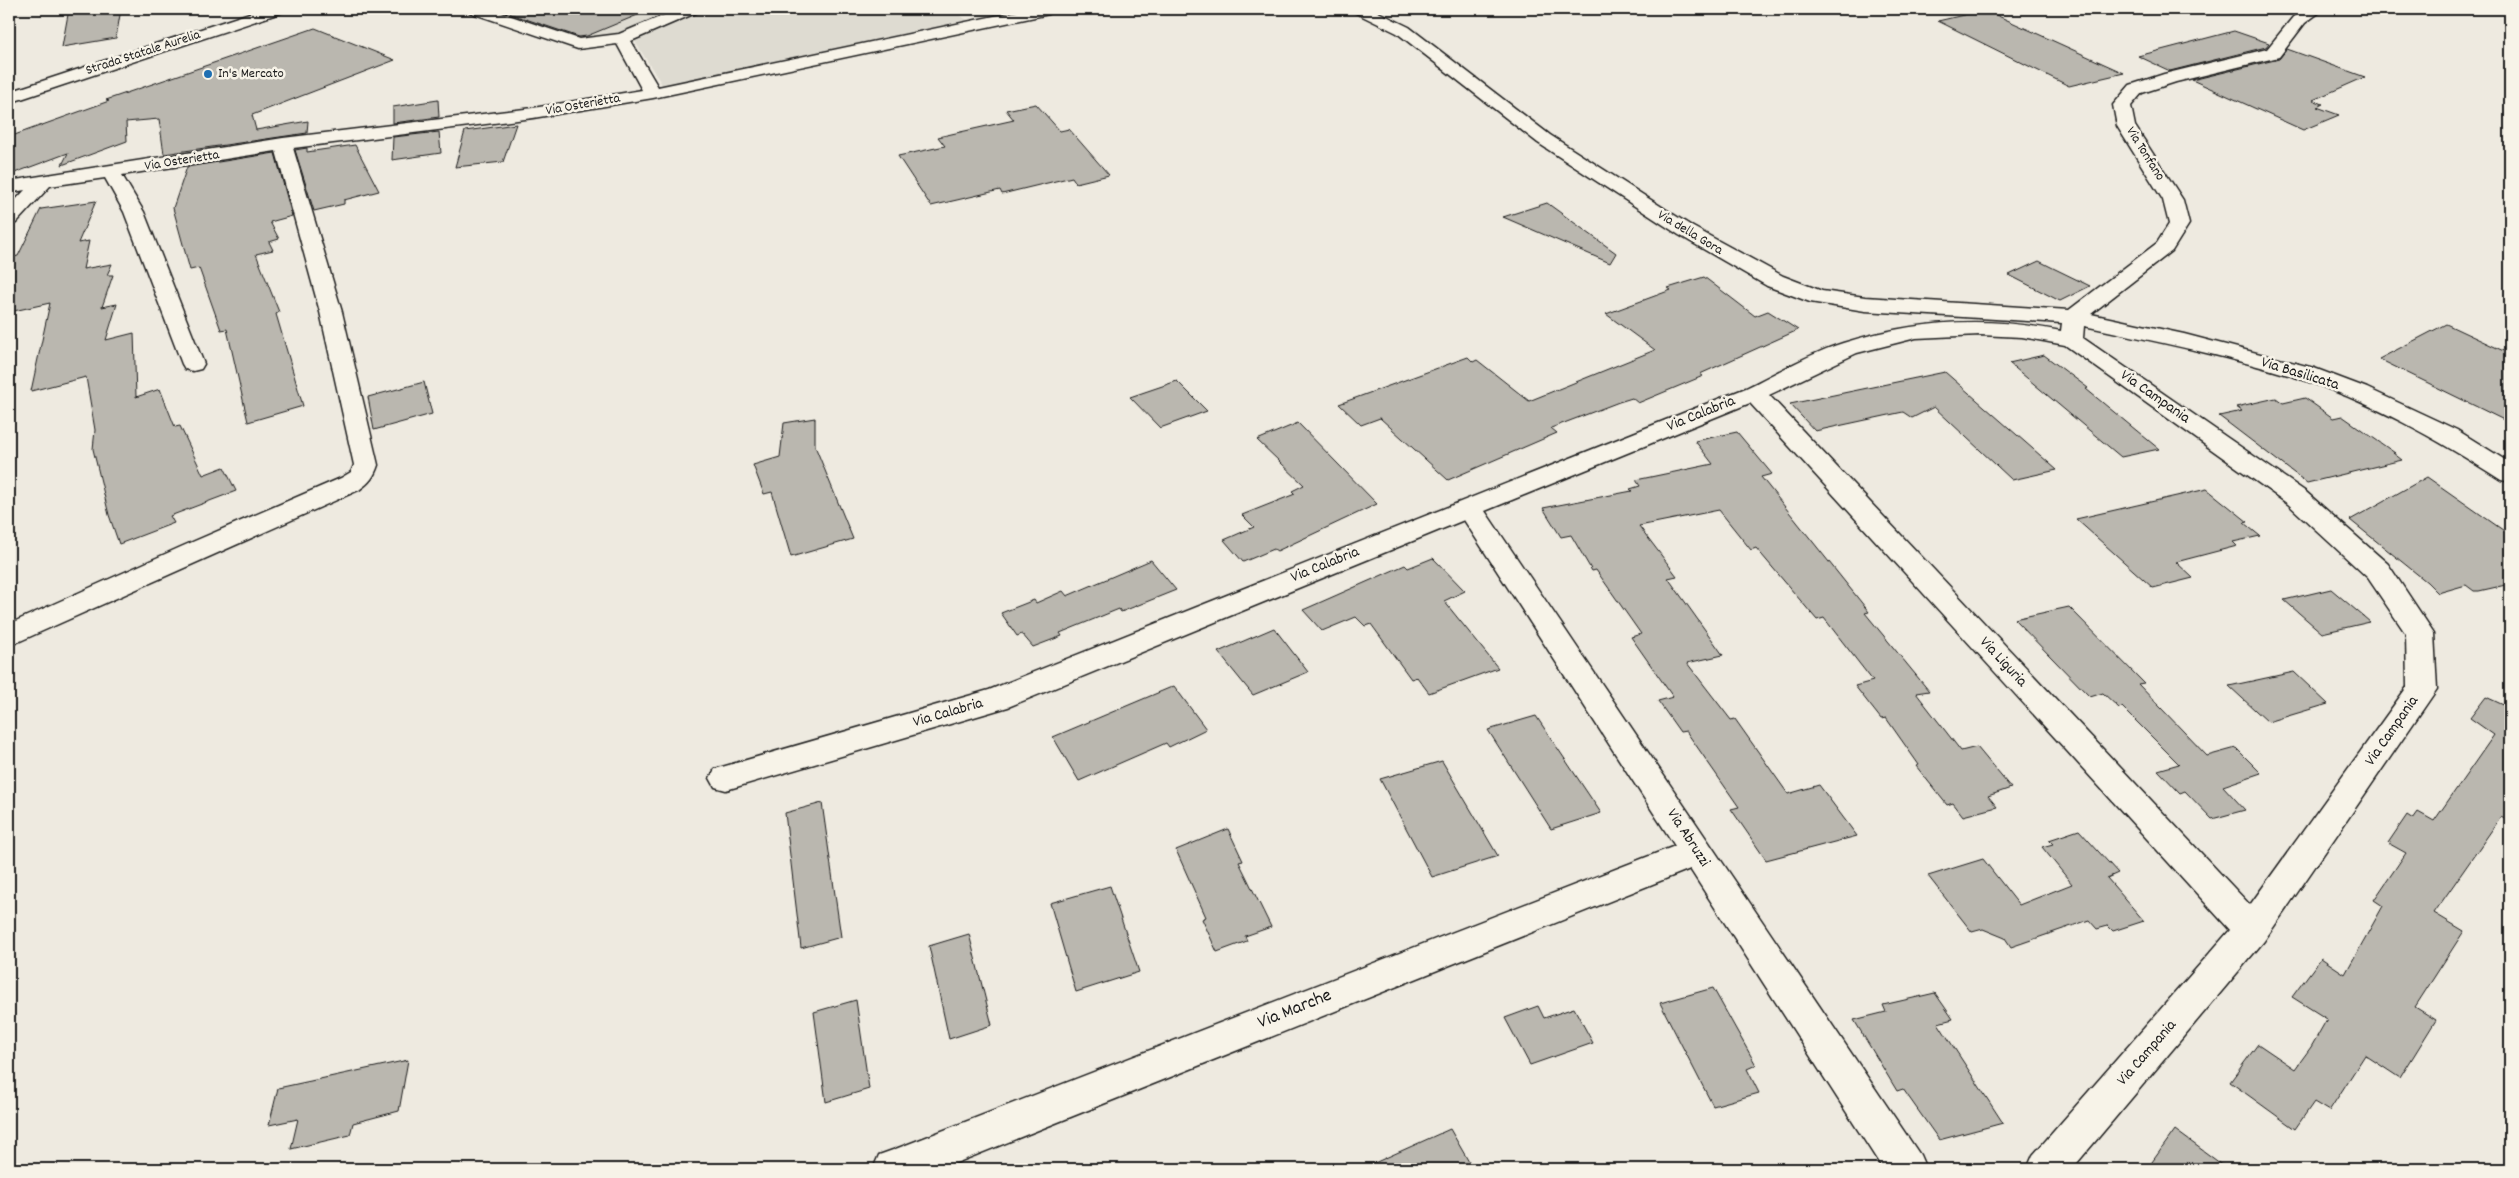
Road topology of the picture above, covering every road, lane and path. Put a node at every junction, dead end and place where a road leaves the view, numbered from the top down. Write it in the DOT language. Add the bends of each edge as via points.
graph roads {
  1 [pos="277,9"];
  2 [pos="476,9"];
  3 [pos="692,9"];
  4 [pos="1049,9"];
  5 [pos="1360,9"];
  6 [pos="2316,9"];
  7 [pos="622,39"];
  8 [pos="653,93"];
  9 [pos="9,98"];
  10 [pos="283,144"];
  11 [pos="111,172"];
  12 [pos="43,182"];
  13 [pos="9,187"];
  14 [pos="9,219"];
  15 [pos="1900,306"];
  16 [pos="2073,328"];
  17 [pos="1916,331"];
  18 [pos="193,364"];
  19 [pos="1754,393"];
  20 [pos="2510,474"];
  21 [pos="1469,507"];
  22 [pos="9,636"];
  23 [pos="726,778"];
  24 [pos="1697,852"];
  25 [pos="2252,930"];
  26 [pos="893,1169"];
  27 [pos="1906,1169"];
  28 [pos="2047,1169"];
  1 -- 9 [label="street, Strada Statale Aurelia"];
  2 -- 7 [label="street" via="578,44"];
  3 -- 7 [label="street"];
  4 -- 8 [label="street, Via Osterietta"];
  5 -- 15 [label="street, Via della Gora" via="1403,30 1544,139 1686,231 1775,282 1818,297"];
  6 -- 16 [label="street, Via Tonfano" via="2299,20 2272,53 2136,89 2122,105 2126,126 2174,200 2179,224 2165,247"];
  7 -- 8 [label="street"];
  8 -- 10 [label="street, Via Osterietta" via="533,113"];
  10 -- 11 [label="street, Via Osterietta"];
  10 -- 22 [label="street" via="331,312 366,465 362,476"];
  11 -- 12 [label="street, Via Osterietta"];
  11 -- 18 [label="street" via="134,212"];
  12 -- 13 [label="street, Via Osterietta"];
  12 -- 14 [label="street"];
  15 -- 16 [label="street, Via della Gora"];
  15 -- 17 [label="street"];
  16 -- 17 [label="street, Via Calabria"];
  16 -- 20 [label="street, Via Basilicata" via="2184,341 2306,373 2422,422"];
  16 -- 25 [label="street, Via Campania" via="2297,498 2378,571 2420,633 2422,689"];
  17 -- 19 [label="street, Via Calabria" via="1849,348"];
  19 -- 21 [label="street, Via Calabria"];
  19 -- 25 [label="street, Via Liguria"];
  21 -- 23 [label="street, Via Calabria" via="997,699"];
  21 -- 24 [label="street, Via Abruzzi"];
  24 -- 26 [label="street, Via Marche"];
  24 -- 27 [label="street, Via Abruzzi"];
  25 -- 28 [label="street, Via Campania"];
}
